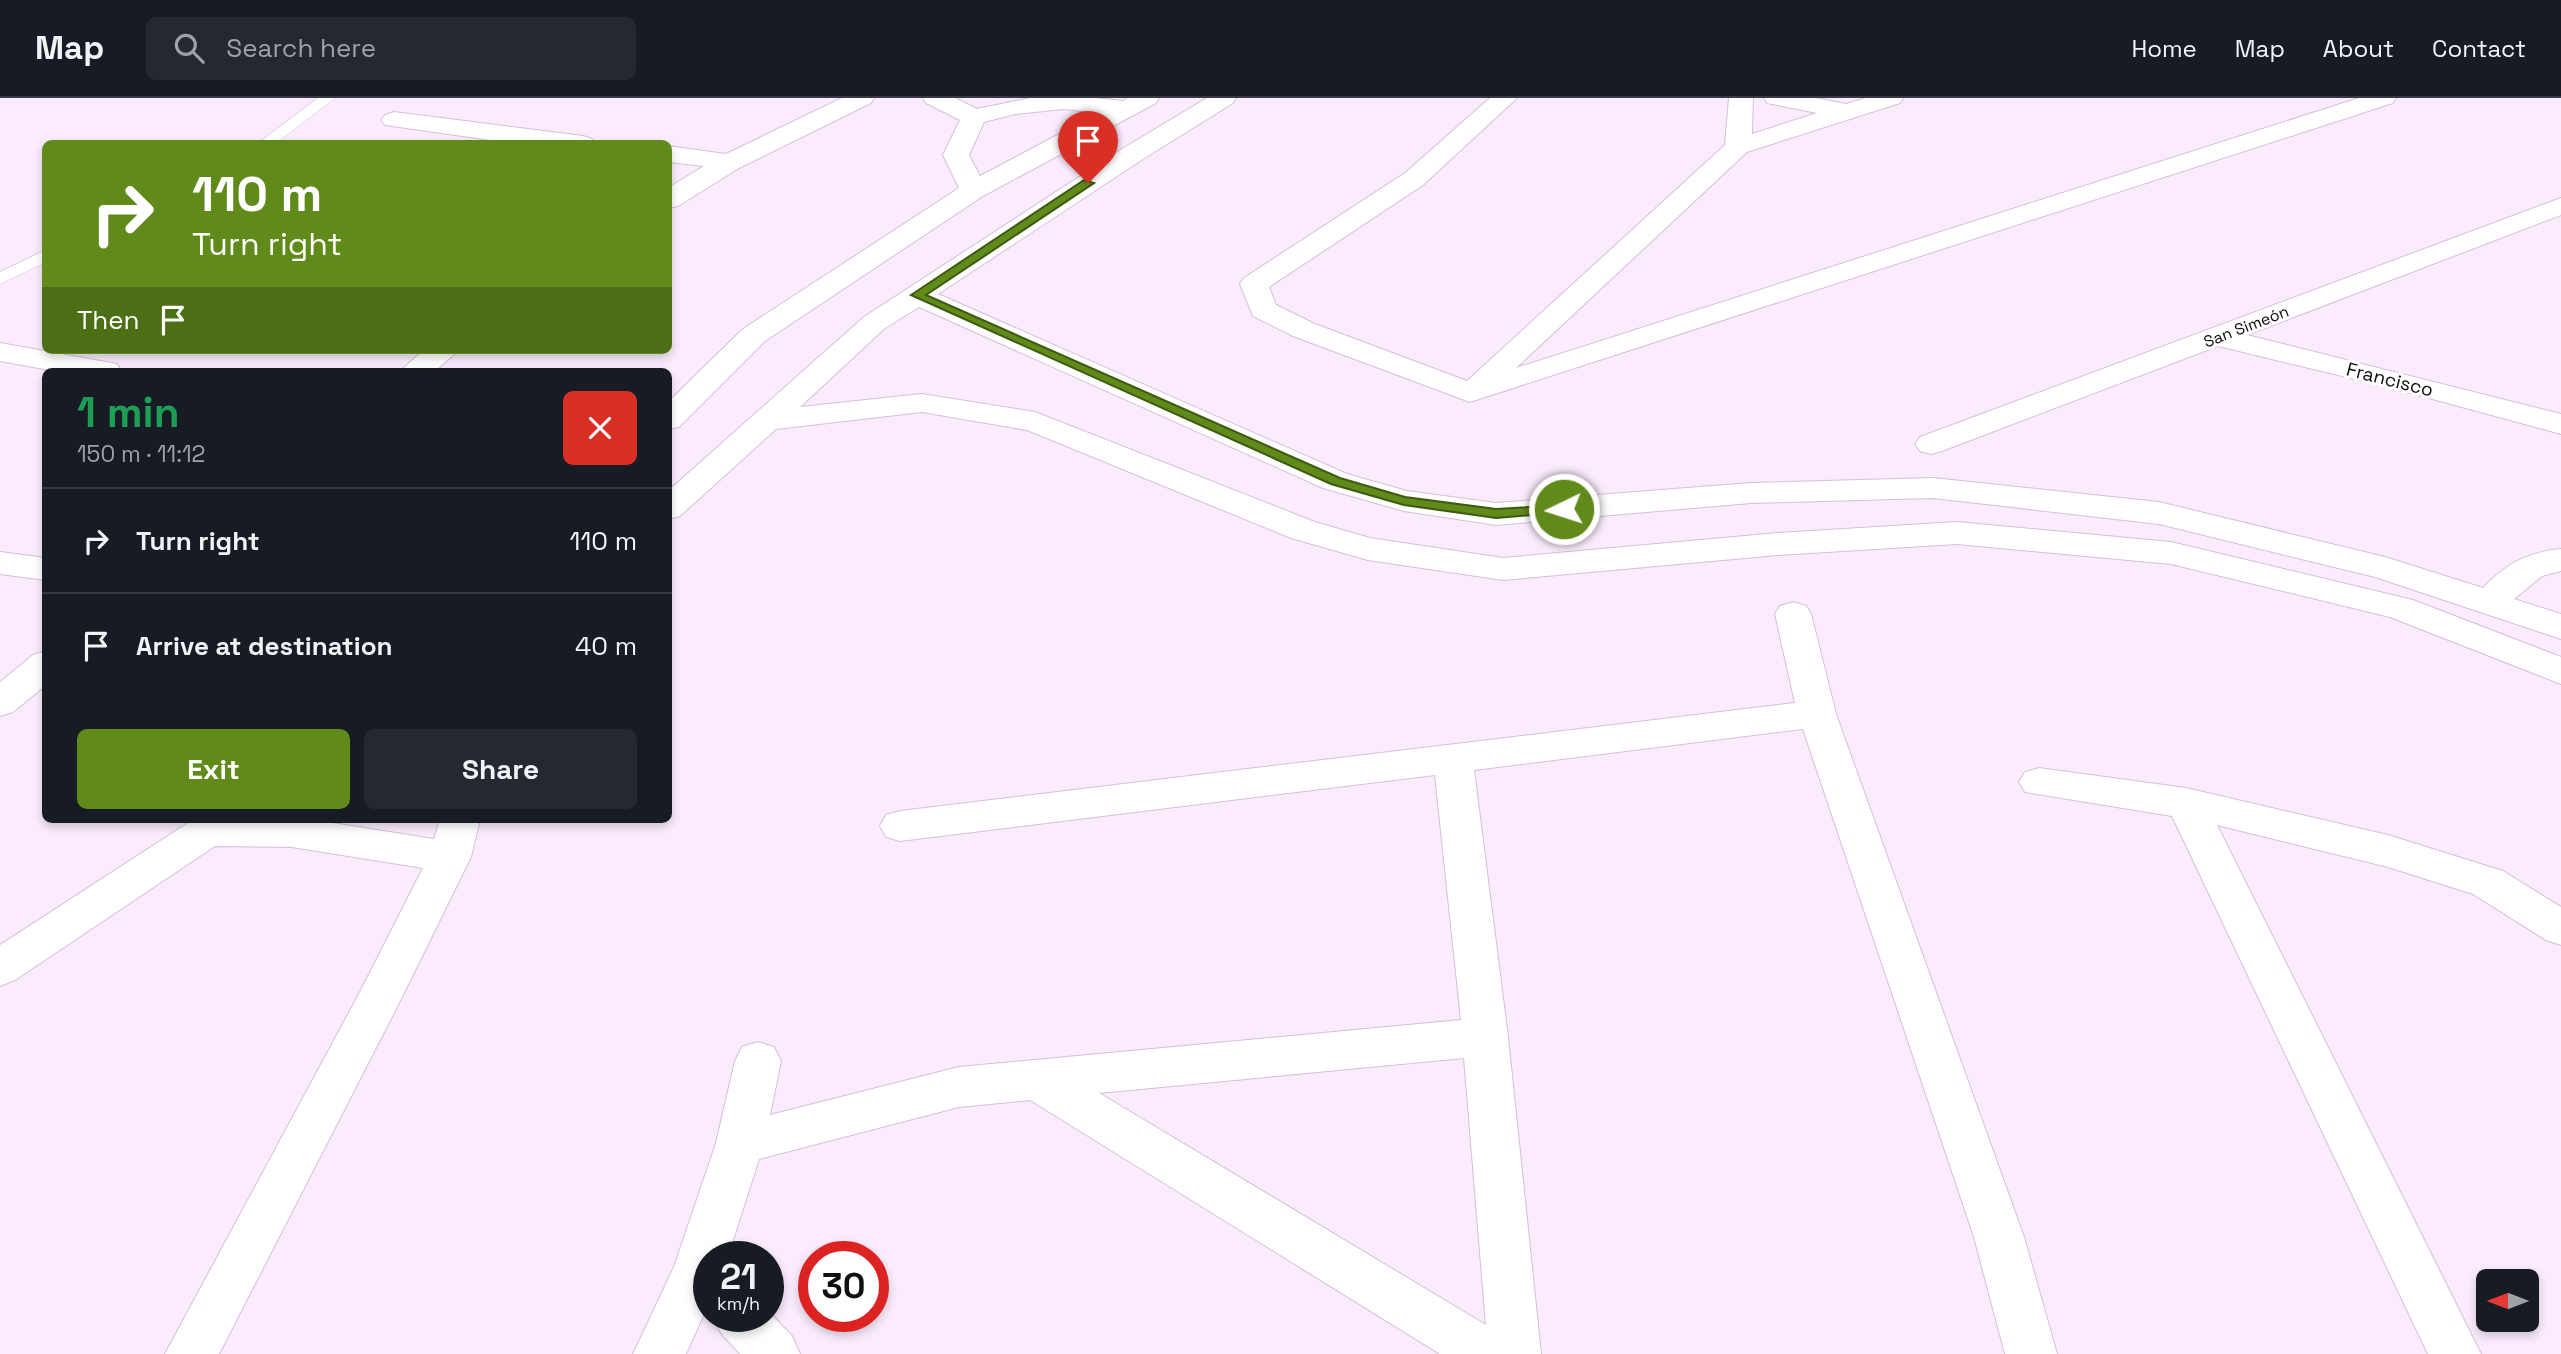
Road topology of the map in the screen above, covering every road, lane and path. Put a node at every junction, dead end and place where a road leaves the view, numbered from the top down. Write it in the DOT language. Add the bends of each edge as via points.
graph roads {
  1 [pos="328,98"];
  2 [pos="862,98"];
  3 [pos="935,98"];
  4 [pos="1224,98"];
  5 [pos="1505,98"];
  6 [pos="1741,98"];
  7 [pos="1776,98"];
  8 [pos="1891,98"];
  9 [pos="2367,100"];
  10 [pos="1137,104"];
  11 [pos="1846,111"];
  12 [pos="974,117"];
  13 [pos="394,120"];
  14 [pos="270,140"];
  15 [pos="552,140"];
  16 [pos="1738,147"];
  17 [pos="672,155"];
  18 [pos="730,162"];
  19 [pos="974,190"];
  20 [pos="672,198"];
  21 [pos="2561,206"];
  22 [pos="42,257"];
  23 [pos="0,279"];
  24 [pos="917,295"];
  25 [pos="2219,337"];
  26 [pos="0,352"];
  27 [pos="438,354"];
  28 [pos="89,368"];
  29 [pos="419,368"];
  30 [pos="1470,393"];
  31 [pos="672,416"];
  32 [pos="767,420"];
  33 [pos="2561,424"];
  34 [pos="1930,444"];
  35 [pos="1404,501"];
  36 [pos="672,505"];
  37 [pos="1368,549"];
  38 [pos="2561,560"];
  39 [pos="0,563"];
  40 [pos="42,568"];
  41 [pos="2491,602"];
  42 [pos="1793,614"];
  43 [pos="2561,627"];
  44 [pos="42,667"];
  45 [pos="2561,671"];
  46 [pos="0,703"];
  47 [pos="1817,714"];
  48 [pos="1453,758"];
  49 [pos="2039,782"];
  50 [pos="2186,803"];
  51 [pos="216,825"];
  52 [pos="900,825"];
  53 [pos="455,838"];
  54 [pos="2561,928"];
  55 [pos="0,968"];
  56 [pos="1485,1037"];
  57 [pos="758,1061"];
  58 [pos="1037,1080"];
  59 [pos="740,1143"];
  60 [pos="713,1241"];
  61 [pos="693,1294"];
  62 [pos="754,1332"];
  63 [pos="191,1354"];
  64 [pos="659,1354"];
  65 [pos="774,1354"];
  66 [pos="1487,1354"];
  67 [pos="1515,1354"];
  68 [pos="2031,1354"];
  69 [pos="2455,1354"];
  1 -- 14 [label="lane"];
  2 -- 18 [label="street"];
  3 -- 12 [label="street"];
  4 -- 24 [label="street"];
  5 -- 30 [label="street" via="1414,179 1254,284 1263,310"];
  6 -- 16 [label="street"];
  7 -- 11 [label="street"];
  8 -- 11 [label="street"];
  9 -- 30 [label="street"];
  10 -- 12 [label="street" via="1063,102"];
  10 -- 19 [label="street"];
  11 -- 16 [label="street"];
  12 -- 19 [label="street" via="956,155"];
  13 -- 15 [label="street"];
  16 -- 30 [label="street"];
  17 -- 18 [label="street"];
  18 -- 20 [label="street"];
  19 -- 31 [label="street" via="754,335"];
  21 -- 25 [label="street, San Simeón"];
  22 -- 23 [label="lane"];
  24 -- 32 [label="street" via="874,323"];
  24 -- 35 [label="street" via="1335,481"];
  25 -- 33 [label="street, Francisco"];
  25 -- 34 [label="street, San Simeón"];
  26 -- 28 [label="street"];
  27 -- 29 [label="street"];
  32 -- 36 [label="street"];
  32 -- 37 [label="street" via="922,403 1035,422 1303,530"];
  35 -- 37 [label="street"];
  35 -- 41 [label="street" via="1496,514 1751,493 1933,488 2159,513 2385,568"];
  37 -- 45 [label="street" via="1503,569 1957,533 2171,553 2400,608"];
  38 -- 41 [label="street" via="2516,573"];
  39 -- 40 [label="street"];
  41 -- 43 [label="street"];
  42 -- 47 [label="street"];
  44 -- 46 [label="street"];
  47 -- 48 [label="street"];
  47 -- 68 [label="street" via="1999,1237"];
  48 -- 52 [label="street"];
  48 -- 56 [label="street"];
  49 -- 50 [label="street"];
  50 -- 54 [label="street" via="2388,851 2488,882"];
  50 -- 69 [label="street"];
  51 -- 53 [label="street"];
  51 -- 55 [label="street"];
  53 -- 63 [label="street" via="376,1005"];
  56 -- 58 [label="street"];
  56 -- 67 [label="street"];
  57 -- 59 [label="street"];
  58 -- 59 [label="street" via="959,1087"];
  58 -- 66 [label="street"];
  59 -- 60 [label="street"];
  61 -- 64 [label="street"];
  62 -- 65 [label="street"];
}
